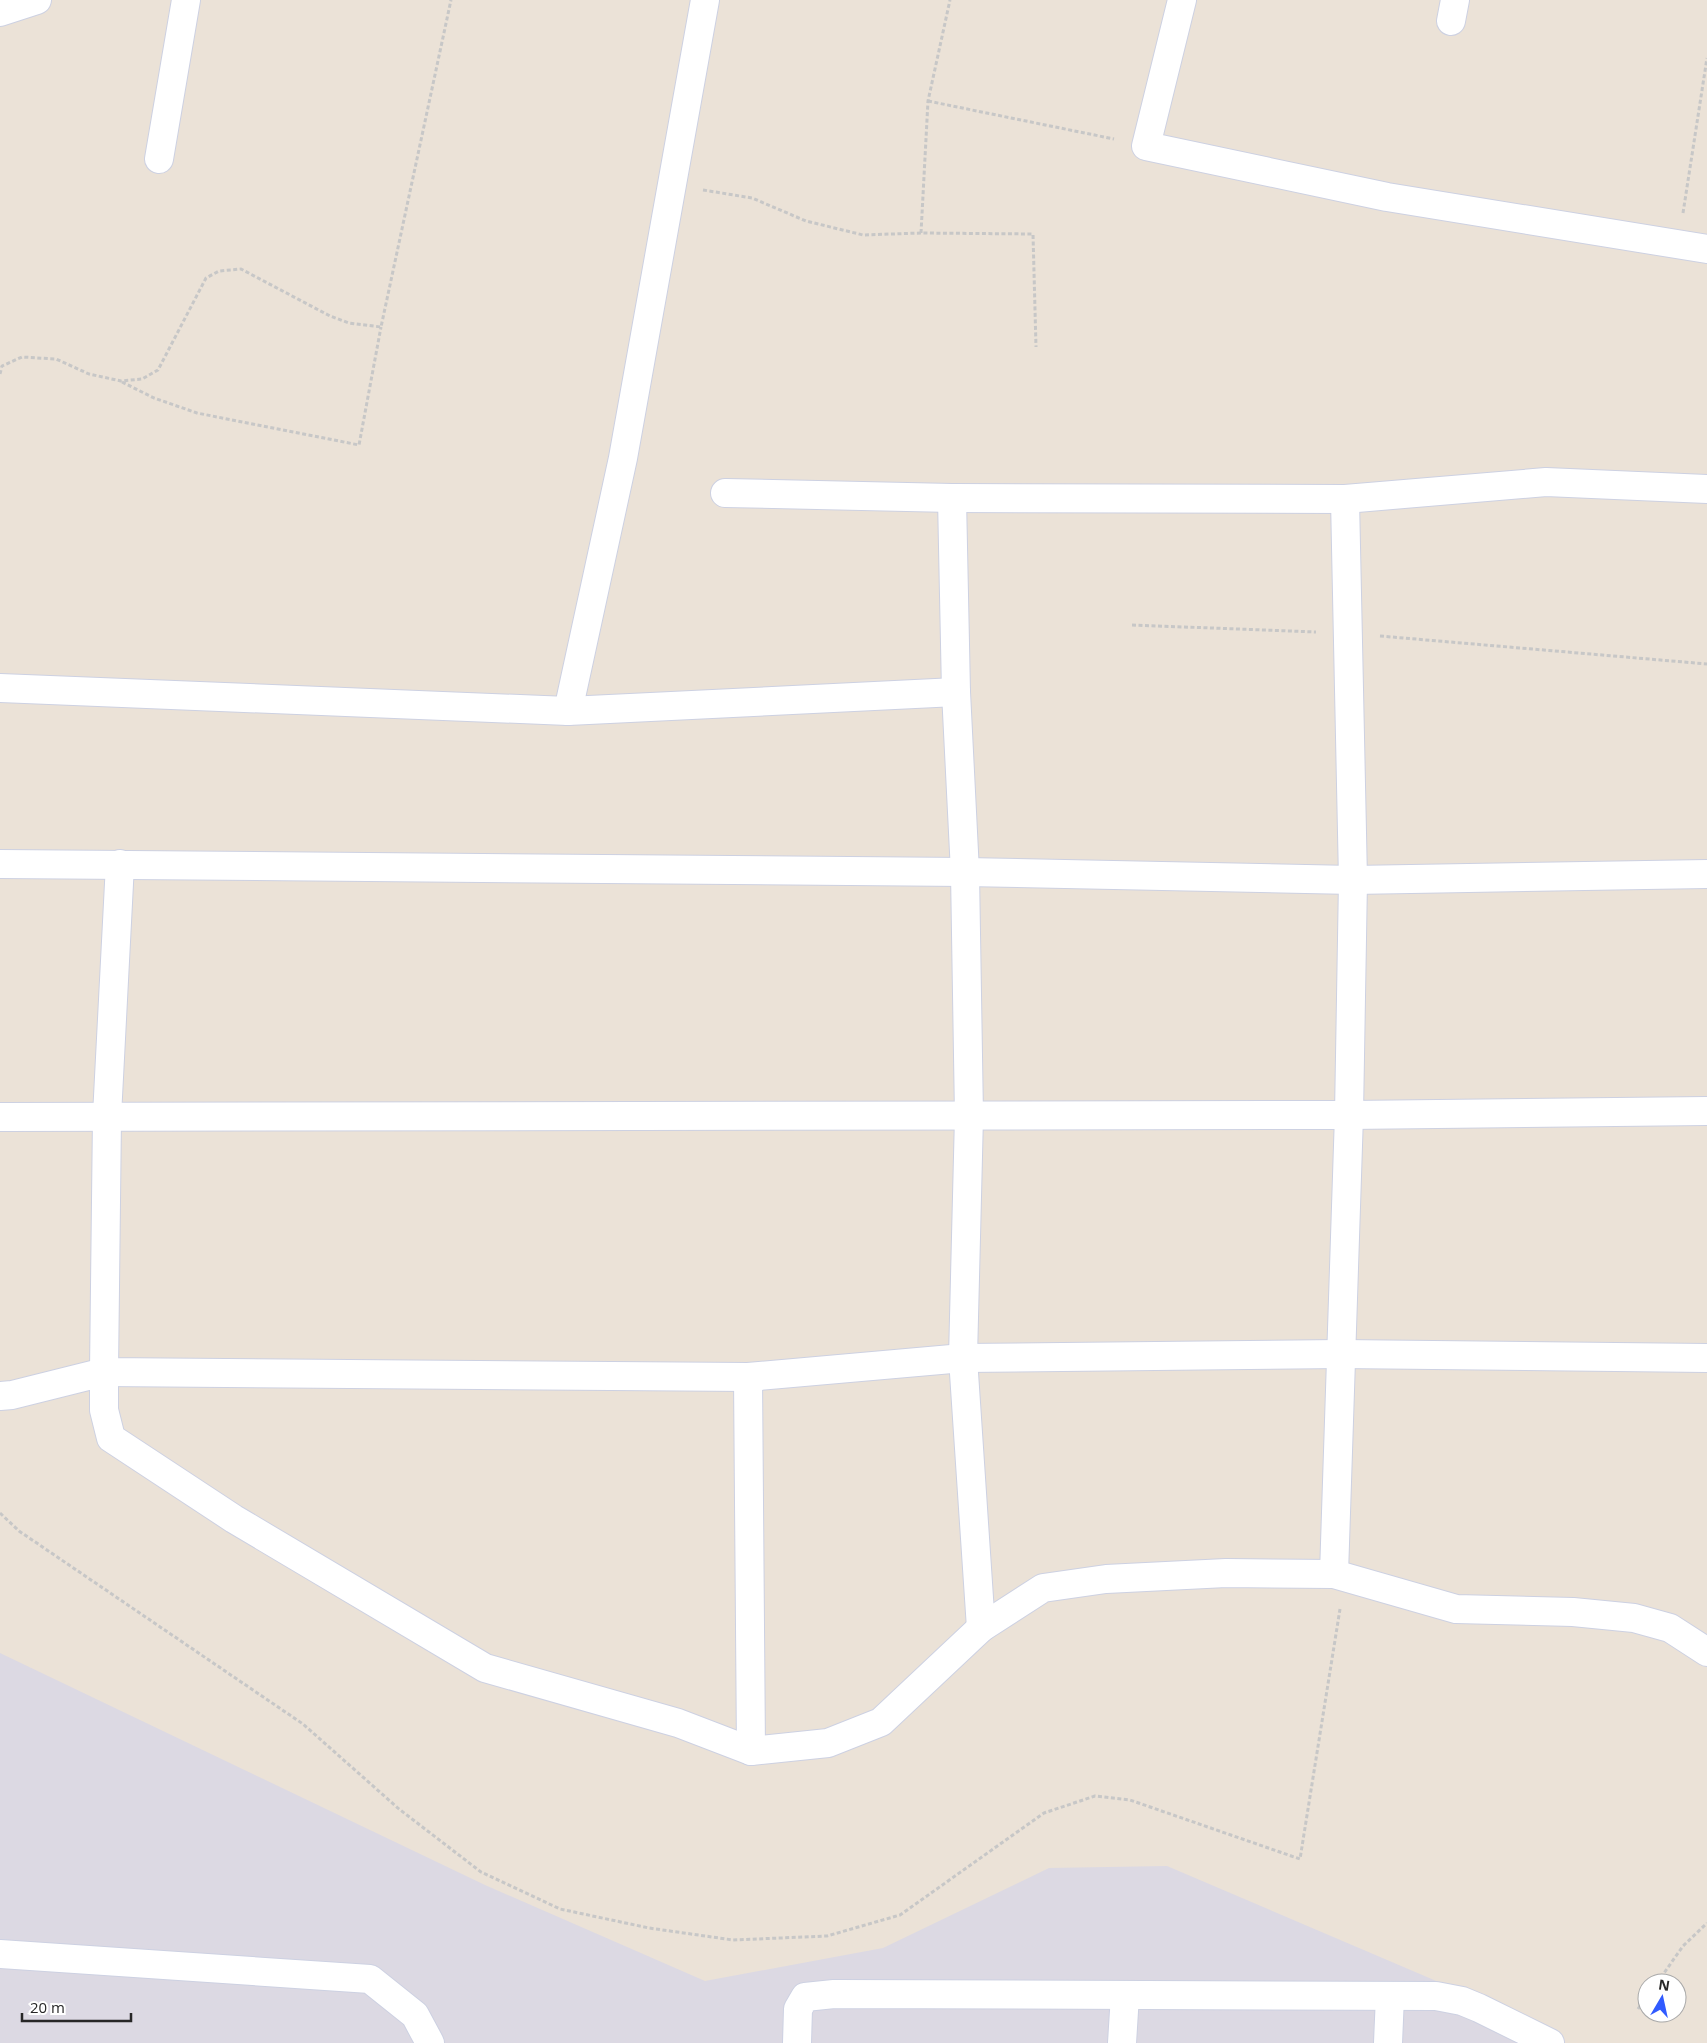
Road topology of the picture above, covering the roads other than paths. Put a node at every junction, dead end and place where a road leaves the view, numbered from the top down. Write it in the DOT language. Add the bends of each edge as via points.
graph roads {
  1 [pos="36,0"];
  2 [pos="186,0"];
  3 [pos="705,0"];
  4 [pos="1182,0"];
  5 [pos="0,12"];
  6 [pos="158,159"];
  7 [pos="1707,248"];
  8 [pos="1707,489"];
  9 [pos="725,494"];
  10 [pos="952,498"];
  11 [pos="1345,499"];
  12 [pos="0,688"];
  13 [pos="956,692"];
  14 [pos="568,712"];
  15 [pos="0,864"];
  16 [pos="120,864"];
  17 [pos="965,872"];
  18 [pos="1707,874"];
  19 [pos="1352,880"];
  20 [pos="1707,1111"];
  21 [pos="1349,1115"];
  22 [pos="107,1116"];
  23 [pos="969,1116"];
  24 [pos="0,1117"];
  25 [pos="1341,1354"];
  26 [pos="963,1358"];
  27 [pos="1707,1358"];
  28 [pos="104,1372"];
  29 [pos="748,1376"];
  30 [pos="0,1396"];
  31 [pos="1340,1576"];
  32 [pos="981,1628"];
  33 [pos="1707,1652"];
  34 [pos="751,1751"];
  35 [pos="0,1954"];
  36 [pos="1126,1995"];
  37 [pos="1390,1996"];
  38 [pos="430,2043"];
  39 [pos="797,2043"];
  40 [pos="1122,2043"];
  41 [pos="1388,2043"];
  42 [pos="1550,2043"];
  1 -- 5 [label="street"];
  2 -- 6 [label="street"];
  3 -- 14 [label="street" via="623,458"];
  4 -- 7 [label="street" via="1146,146 1387,197"];
  8 -- 11 [label="street" via="1546,482"];
  9 -- 10 [label="street"];
  10 -- 11 [label="street"];
  10 -- 13 [label="street"];
  11 -- 19 [label="street"];
  12 -- 14 [label="street"];
  13 -- 14 [label="street"];
  13 -- 17 [label="street"];
  15 -- 16 [label="street"];
  16 -- 17 [label="street"];
  16 -- 22 [label="street"];
  17 -- 19 [label="street"];
  17 -- 23 [label="street"];
  18 -- 19 [label="street"];
  19 -- 21 [label="street"];
  20 -- 21 [label="street"];
  21 -- 23 [label="street"];
  21 -- 25 [label="street"];
  22 -- 23 [label="street"];
  22 -- 24 [label="street"];
  22 -- 28 [label="street"];
  23 -- 26 [label="street"];
  25 -- 26 [label="street"];
  25 -- 27 [label="street"];
  25 -- 31 [label="street"];
  26 -- 29 [label="street"];
  26 -- 32 [label="street"];
  28 -- 29 [label="street"];
  28 -- 30 [label="street"];
  28 -- 34 [label="street" via="104,1410 111,1438 234,1519 484,1668 678,1723"];
  29 -- 34 [label="street"];
  31 -- 32 [label="street" via="1226,1573 1106,1579 1043,1588"];
  31 -- 33 [label="street" via="1456,1609 1573,1612 1634,1618 1670,1628"];
  32 -- 34 [label="street" via="881,1722 828,1744"];
  35 -- 38 [label="street" via="370,1979 415,2015"];
  36 -- 37 [label="street"];
  36 -- 39 [label="street" via="834,1994 805,1997 798,2009"];
  36 -- 40 [label="street"];
  37 -- 41 [label="street"];
  37 -- 42 [label="street" via="1436,1996 1462,2001"];
}
